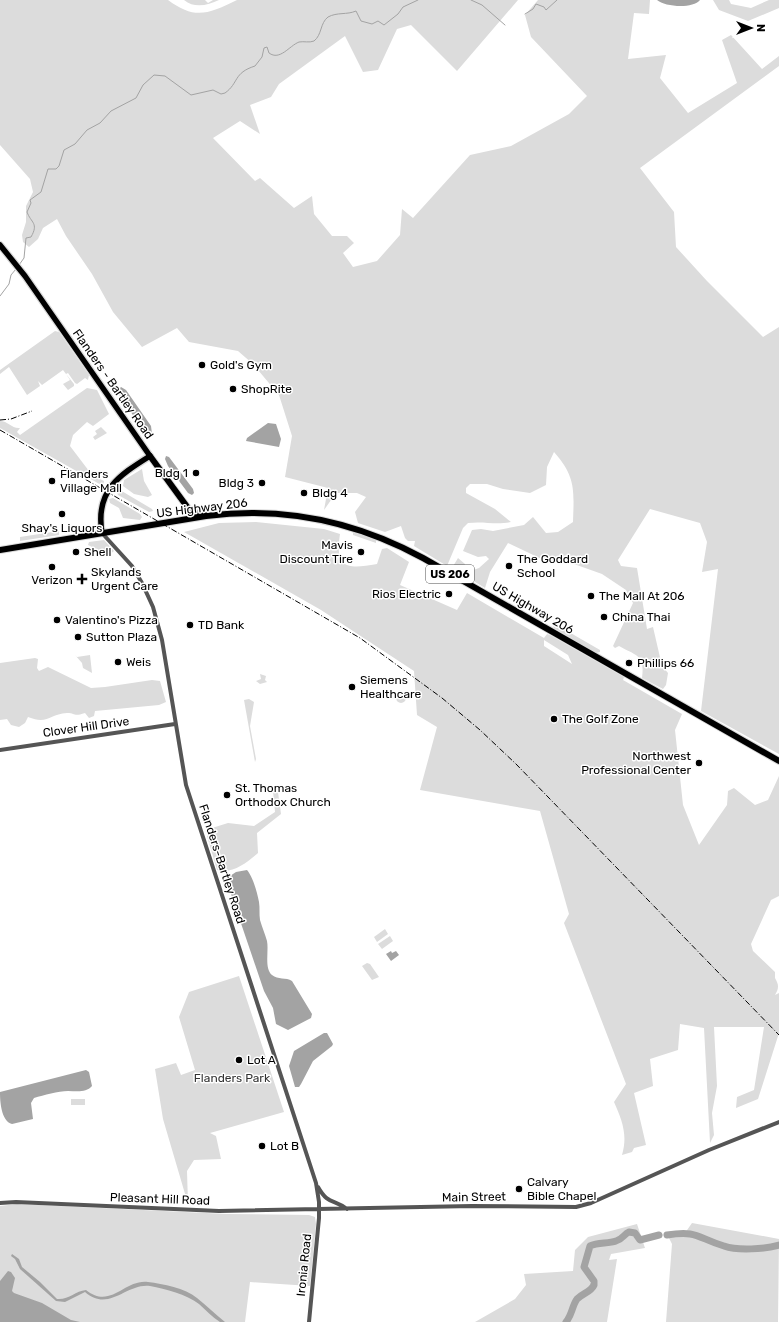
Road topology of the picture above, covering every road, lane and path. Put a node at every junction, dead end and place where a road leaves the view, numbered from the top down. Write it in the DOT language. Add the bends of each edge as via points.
graph roads {
  1 [pos="0,245"];
  2 [pos="150,456"];
  3 [pos="206,516"];
  4 [pos="102,533"];
  5 [pos="0,550"];
  6 [pos="175,724"];
  7 [pos="0,750"];
  8 [pos="779,761"];
  9 [pos="779,1122"];
  10 [pos="316,1183"];
  11 [pos="0,1203"];
  12 [pos="347,1209"];
  13 [pos="319,1210"];
  14 [pos="309,1322"];
  1 -- 2 [label="main road, Flanders - Bartley Road" via="25,276"];
  2 -- 3 [label="highway" via="188,508"];
  2 -- 4 [label="main road, Flanders - Bartley Road" via="122,476 106,494 100,511"];
  3 -- 4 [label="highway, US Highway 206 / US 206"];
  3 -- 8 [label="highway, US Highway 206 / US 206" via="238,512 290,514 337,523 381,537 423,558"];
  4 -- 5 [label="highway, US Highway 206 / US 206"];
  4 -- 6 [label="street, Flanders-Bartley Road" via="132,566 151,602 162,640"];
  6 -- 7 [label="street, Clover Hill Drive"];
  6 -- 10 [label="street, Flanders-Bartley Road" via="184,778 192,806"];
  9 -- 12 [label="street, Main Street" via="578,1207"];
  10 -- 12 [label="street" via="327,1200"];
  10 -- 13 [label="street, Flanders-Bartley Road"];
  11 -- 13 [label="street, Pleasant Hill Road" via="219,1211"];
  12 -- 13 [label="street, Main Street"];
  13 -- 14 [label="street, Ironia Road"];
}
